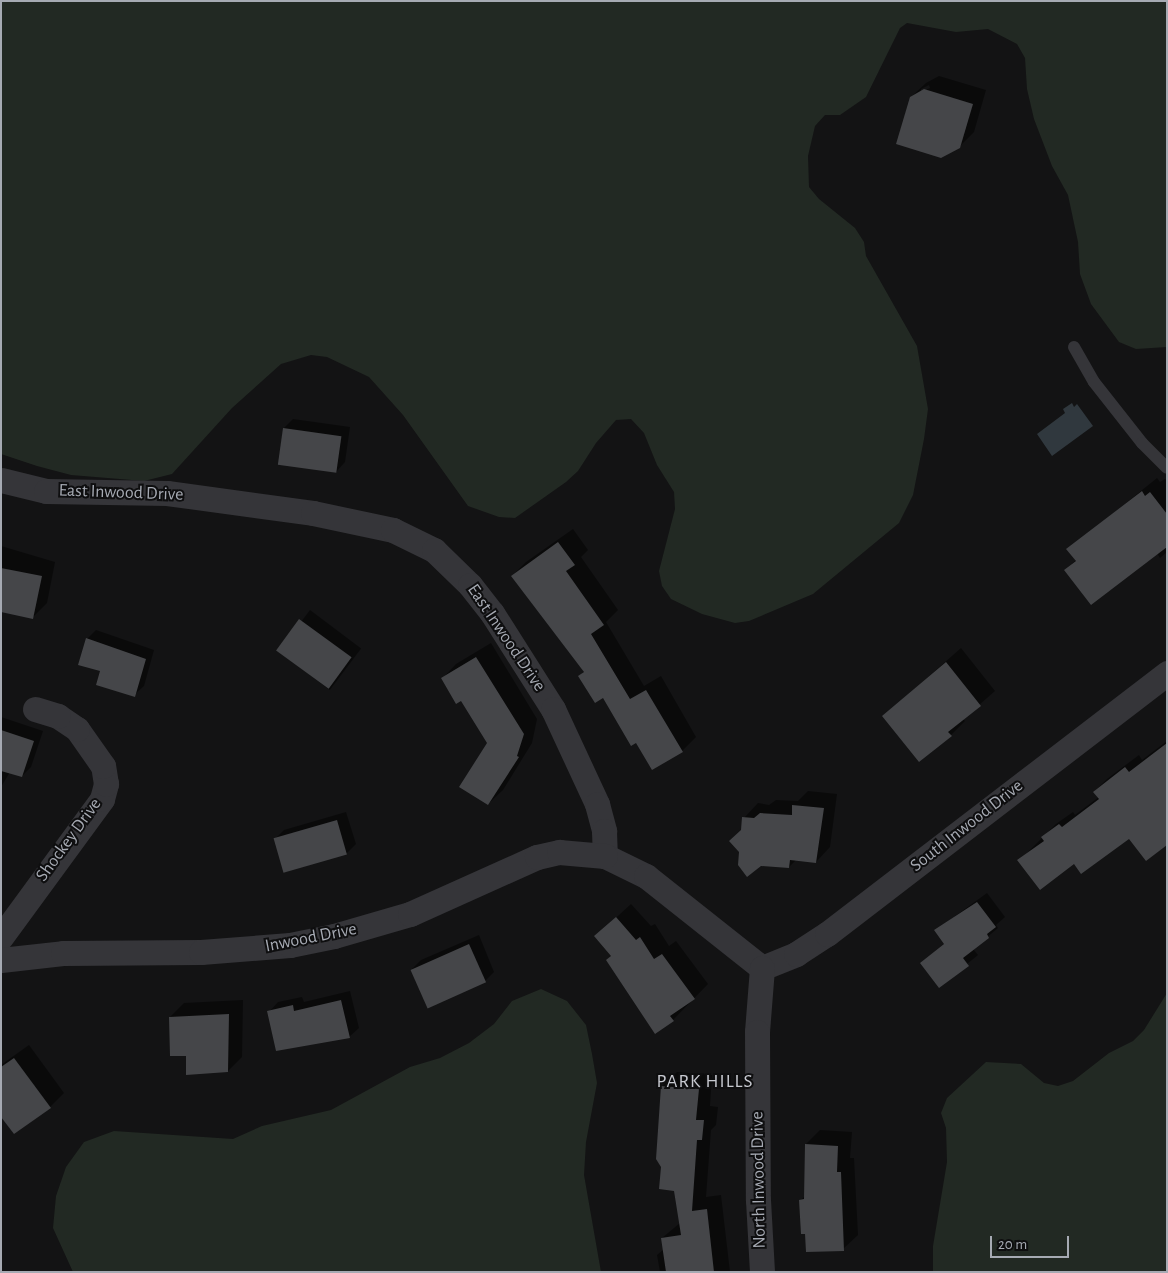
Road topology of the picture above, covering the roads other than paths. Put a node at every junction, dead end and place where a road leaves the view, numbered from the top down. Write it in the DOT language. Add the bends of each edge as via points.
graph roads {
  1 [pos="1074,347"];
  2 [pos="1167,468"];
  3 [pos="1,480"];
  4 [pos="1167,673"];
  5 [pos="34,709"];
  6 [pos="605,856"];
  7 [pos="1,937"];
  8 [pos="1,960"];
  9 [pos="762,968"];
  10 [pos="762,1272"];
  1 -- 2 [label="lane" via="1094,382 1142,443"];
  3 -- 6 [label="street, East Inwood Drive" via="46,491 167,493 313,513 393,530 434,550 458,571 492,613 553,709 597,804 604,831"];
  4 -- 9 [label="street, South Inwood Drive" via="828,934 796,954"];
  5 -- 7 [label="street, Shockey Drive" via="58,716 77,729 103,766 106,784 102,800"];
  6 -- 8 [label="street, Inwood Drive" via="559,852 537,857 410,914 290,945 201,952 63,953"];
  6 -- 9 [label="street" via="646,876"];
  9 -- 10 [label="street, North Inwood Drive" via="758,1041 758,1200"];
}
